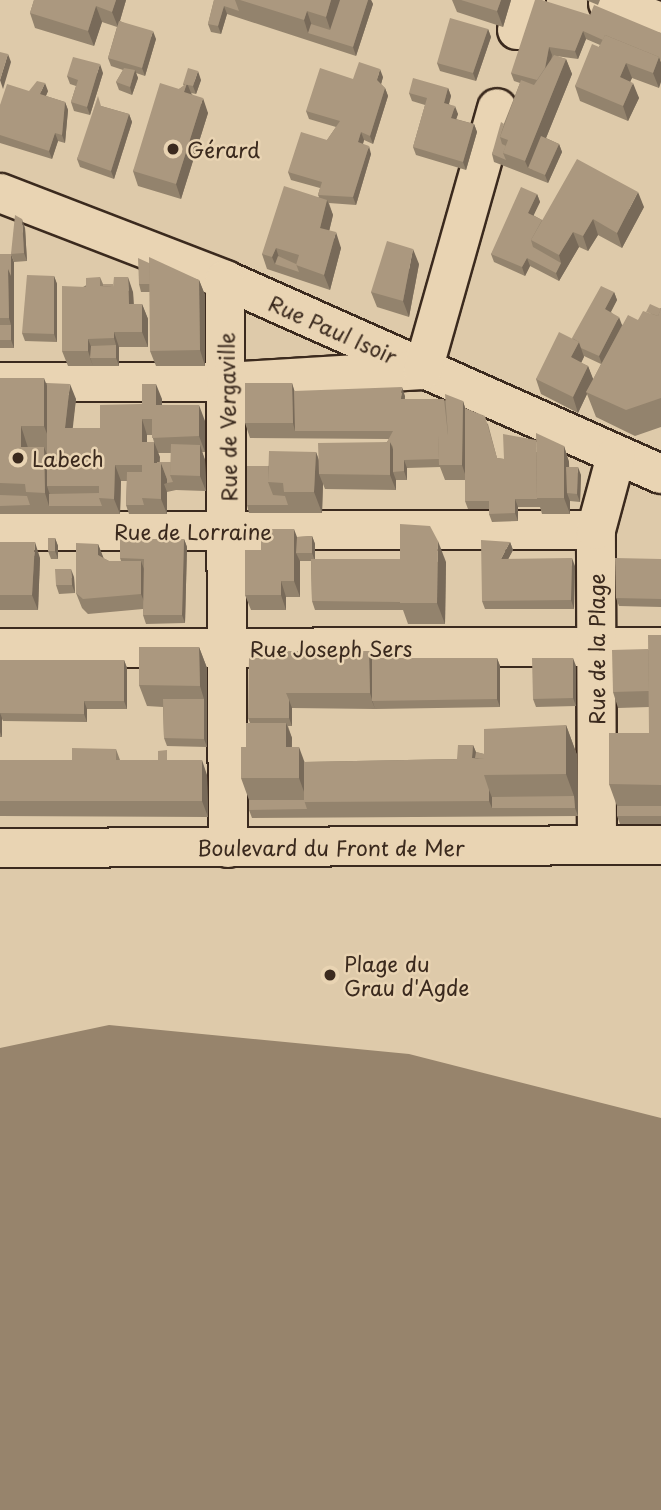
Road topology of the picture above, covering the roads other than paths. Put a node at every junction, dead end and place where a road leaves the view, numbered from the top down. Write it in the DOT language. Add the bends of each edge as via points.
graph roads {
  1 [pos="608,3"];
  2 [pos="661,22"];
  3 [pos="497,108"];
  4 [pos="0,193"];
  5 [pos="225,280"];
  6 [pos="423,369"];
  7 [pos="0,382"];
  8 [pos="226,382"];
  9 [pos="616,456"];
  10 [pos="661,474"];
  11 [pos="596,530"];
  12 [pos="0,531"];
  13 [pos="228,531"];
  14 [pos="596,647"];
  15 [pos="661,647"];
  16 [pos="0,648"];
  17 [pos="228,648"];
  18 [pos="597,845"];
  19 [pos="661,845"];
  20 [pos="0,848"];
  21 [pos="228,848"];
  1 -- 2 [label="street"];
  3 -- 6 [label="street"];
  4 -- 5 [label="street, Rue Paul Isoir"];
  5 -- 6 [label="street, Rue Paul Isoir"];
  5 -- 8 [label="street, Rue de Vergaville"];
  6 -- 8 [label="street"];
  6 -- 9 [label="street, Rue Paul Isoir"];
  7 -- 8 [label="street"];
  8 -- 13 [label="street, Rue de Vergaville"];
  9 -- 10 [label="street, Rue Paul Isoir"];
  9 -- 11 [label="street, Rue de la Plage"];
  11 -- 13 [label="street, Rue de Lorraine"];
  11 -- 14 [label="street, Rue de la Plage"];
  12 -- 13 [label="street, Rue de Lorraine"];
  13 -- 17 [label="street, Rue de Vergaville"];
  14 -- 15 [label="street, Rue Joseph Sers"];
  14 -- 17 [label="street, Rue Joseph Sers"];
  14 -- 18 [label="street, Rue de la Plage"];
  16 -- 17 [label="street, Rue Joseph Sers"];
  17 -- 21 [label="street, Rue de Vergaville"];
  18 -- 19 [label="street, Boulevard du Front de Mer"];
  18 -- 21 [label="street, Boulevard du Front de Mer"];
  20 -- 21 [label="street, Boulevard du Front de Mer"];
}
